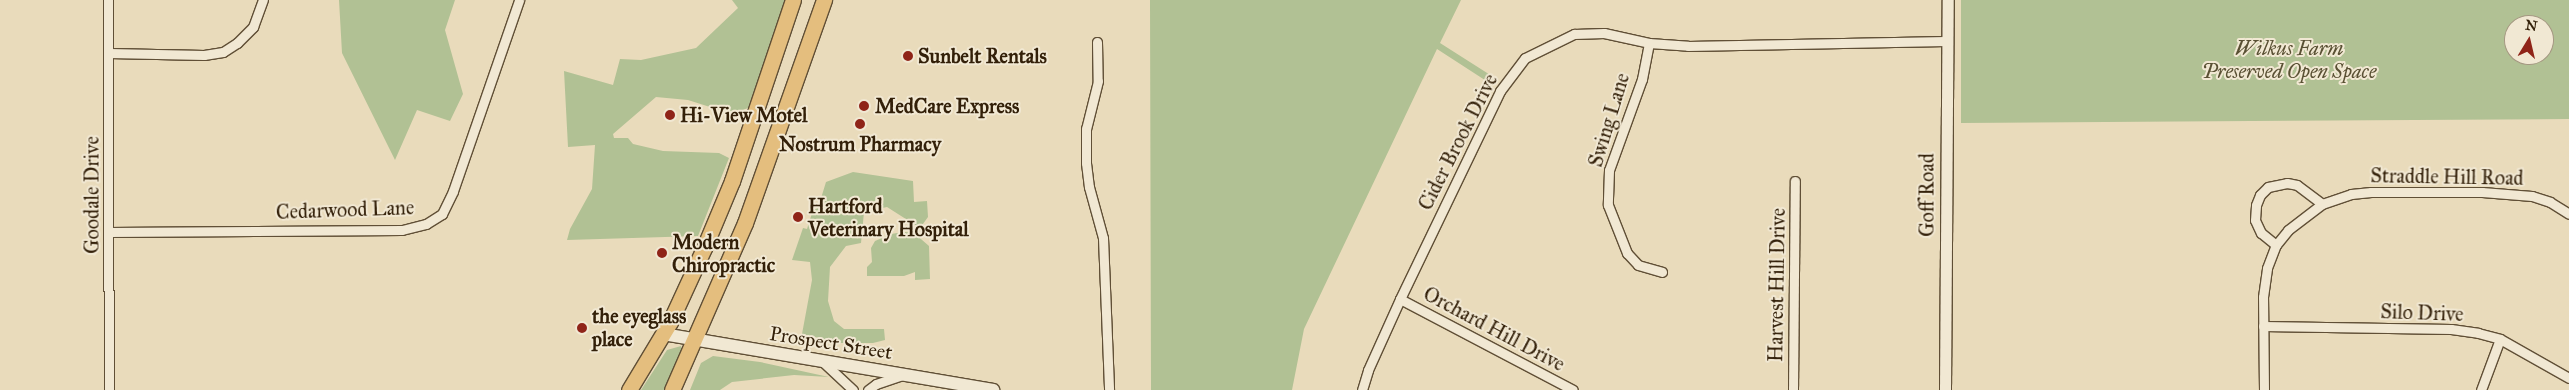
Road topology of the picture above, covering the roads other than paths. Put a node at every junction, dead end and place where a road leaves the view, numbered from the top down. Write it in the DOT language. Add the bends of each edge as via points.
graph roads {
  1 [pos="108,0"];
  2 [pos="263,0"];
  3 [pos="519,0"];
  4 [pos="793,0"];
  5 [pos="1948,0"];
  6 [pos="819,1"];
  7 [pos="1097,42"];
  8 [pos="1946,42"];
  9 [pos="1649,43"];
  10 [pos="109,53"];
  11 [pos="1796,181"];
  12 [pos="2322,204"];
  13 [pos="2569,214"];
  14 [pos="109,232"];
  15 [pos="2276,245"];
  16 [pos="1662,272"];
  17 [pos="1400,299"];
  18 [pos="2263,326"];
  19 [pos="663,334"];
  20 [pos="695,339"];
  21 [pos="2500,339"];
  22 [pos="821,360"];
  23 [pos="904,374"];
  24 [pos="2569,378"];
  25 [pos="109,390"];
  26 [pos="629,390"];
  27 [pos="672,390"];
  28 [pos="853,390"];
  29 [pos="868,390"];
  30 [pos="993,390"];
  31 [pos="1109,390"];
  32 [pos="1362,390"];
  33 [pos="1573,390"];
  34 [pos="1793,390"];
  35 [pos="1945,390"];
  36 [pos="2264,390"];
  37 [pos="2481,390"];
  1 -- 10 [label="street, Goodale Drive"];
  2 -- 10 [label="street" via="253,27 238,43 223,52 204,55"];
  3 -- 14 [label="street, Cedarwood Lane" via="453,191 442,214 426,224 402,230"];
  4 -- 19 [label="highway" via="732,181 692,276"];
  5 -- 8 [label="street, Goff Road"];
  6 -- 20 [label="highway" via="757,192"];
  7 -- 31 [label="street" via="1098,81 1086,129 1086,163 1103,238"];
  8 -- 9 [label="street, Cider Brook Drive" via="1688,46"];
  8 -- 35 [label="street, Goff Road"];
  9 -- 16 [label="street, Swing Lane" via="1642,79 1609,170 1608,205 1627,253 1638,265"];
  9 -- 17 [label="street, Cider Brook Drive" via="1604,33 1574,34 1525,58 1500,91"];
  10 -- 14 [label="street, Goodale Drive"];
  11 -- 34 [label="street, Harvest Hill Drive"];
  12 -- 13 [label="street, Straddle Hill Road" via="2351,194 2370,192 2482,192 2532,196"];
  12 -- 15 [label="street, Straddle Hill Road" via="2288,230"];
  12 -- 15 [label="street" via="2297,186 2287,183 2268,187 2256,205 2255,220 2260,233"];
  14 -- 25 [label="street, Goodale Drive"];
  15 -- 18 [label="street, Straddle Hill Road" via="2264,281"];
  17 -- 32 [label="street, Cider Brook Drive"];
  17 -- 33 [label="street, Orchard Hill Drive"];
  18 -- 21 [label="street, Silo Drive" via="2451,329"];
  18 -- 36 [label="street, Straddle Hill Road"];
  19 -- 20 [label="main road, Prospect Street"];
  19 -- 26 [label="highway"];
  20 -- 22 [label="main road, Prospect Street"];
  20 -- 27 [label="highway"];
  21 -- 24 [label="street, Silo Drive"];
  21 -- 37 [label="street"];
  22 -- 23 [label="main road, Prospect Street"];
  22 -- 28 [label="street"];
  23 -- 29 [label="street"];
  23 -- 30 [label="main road, Prospect Street"];
}
